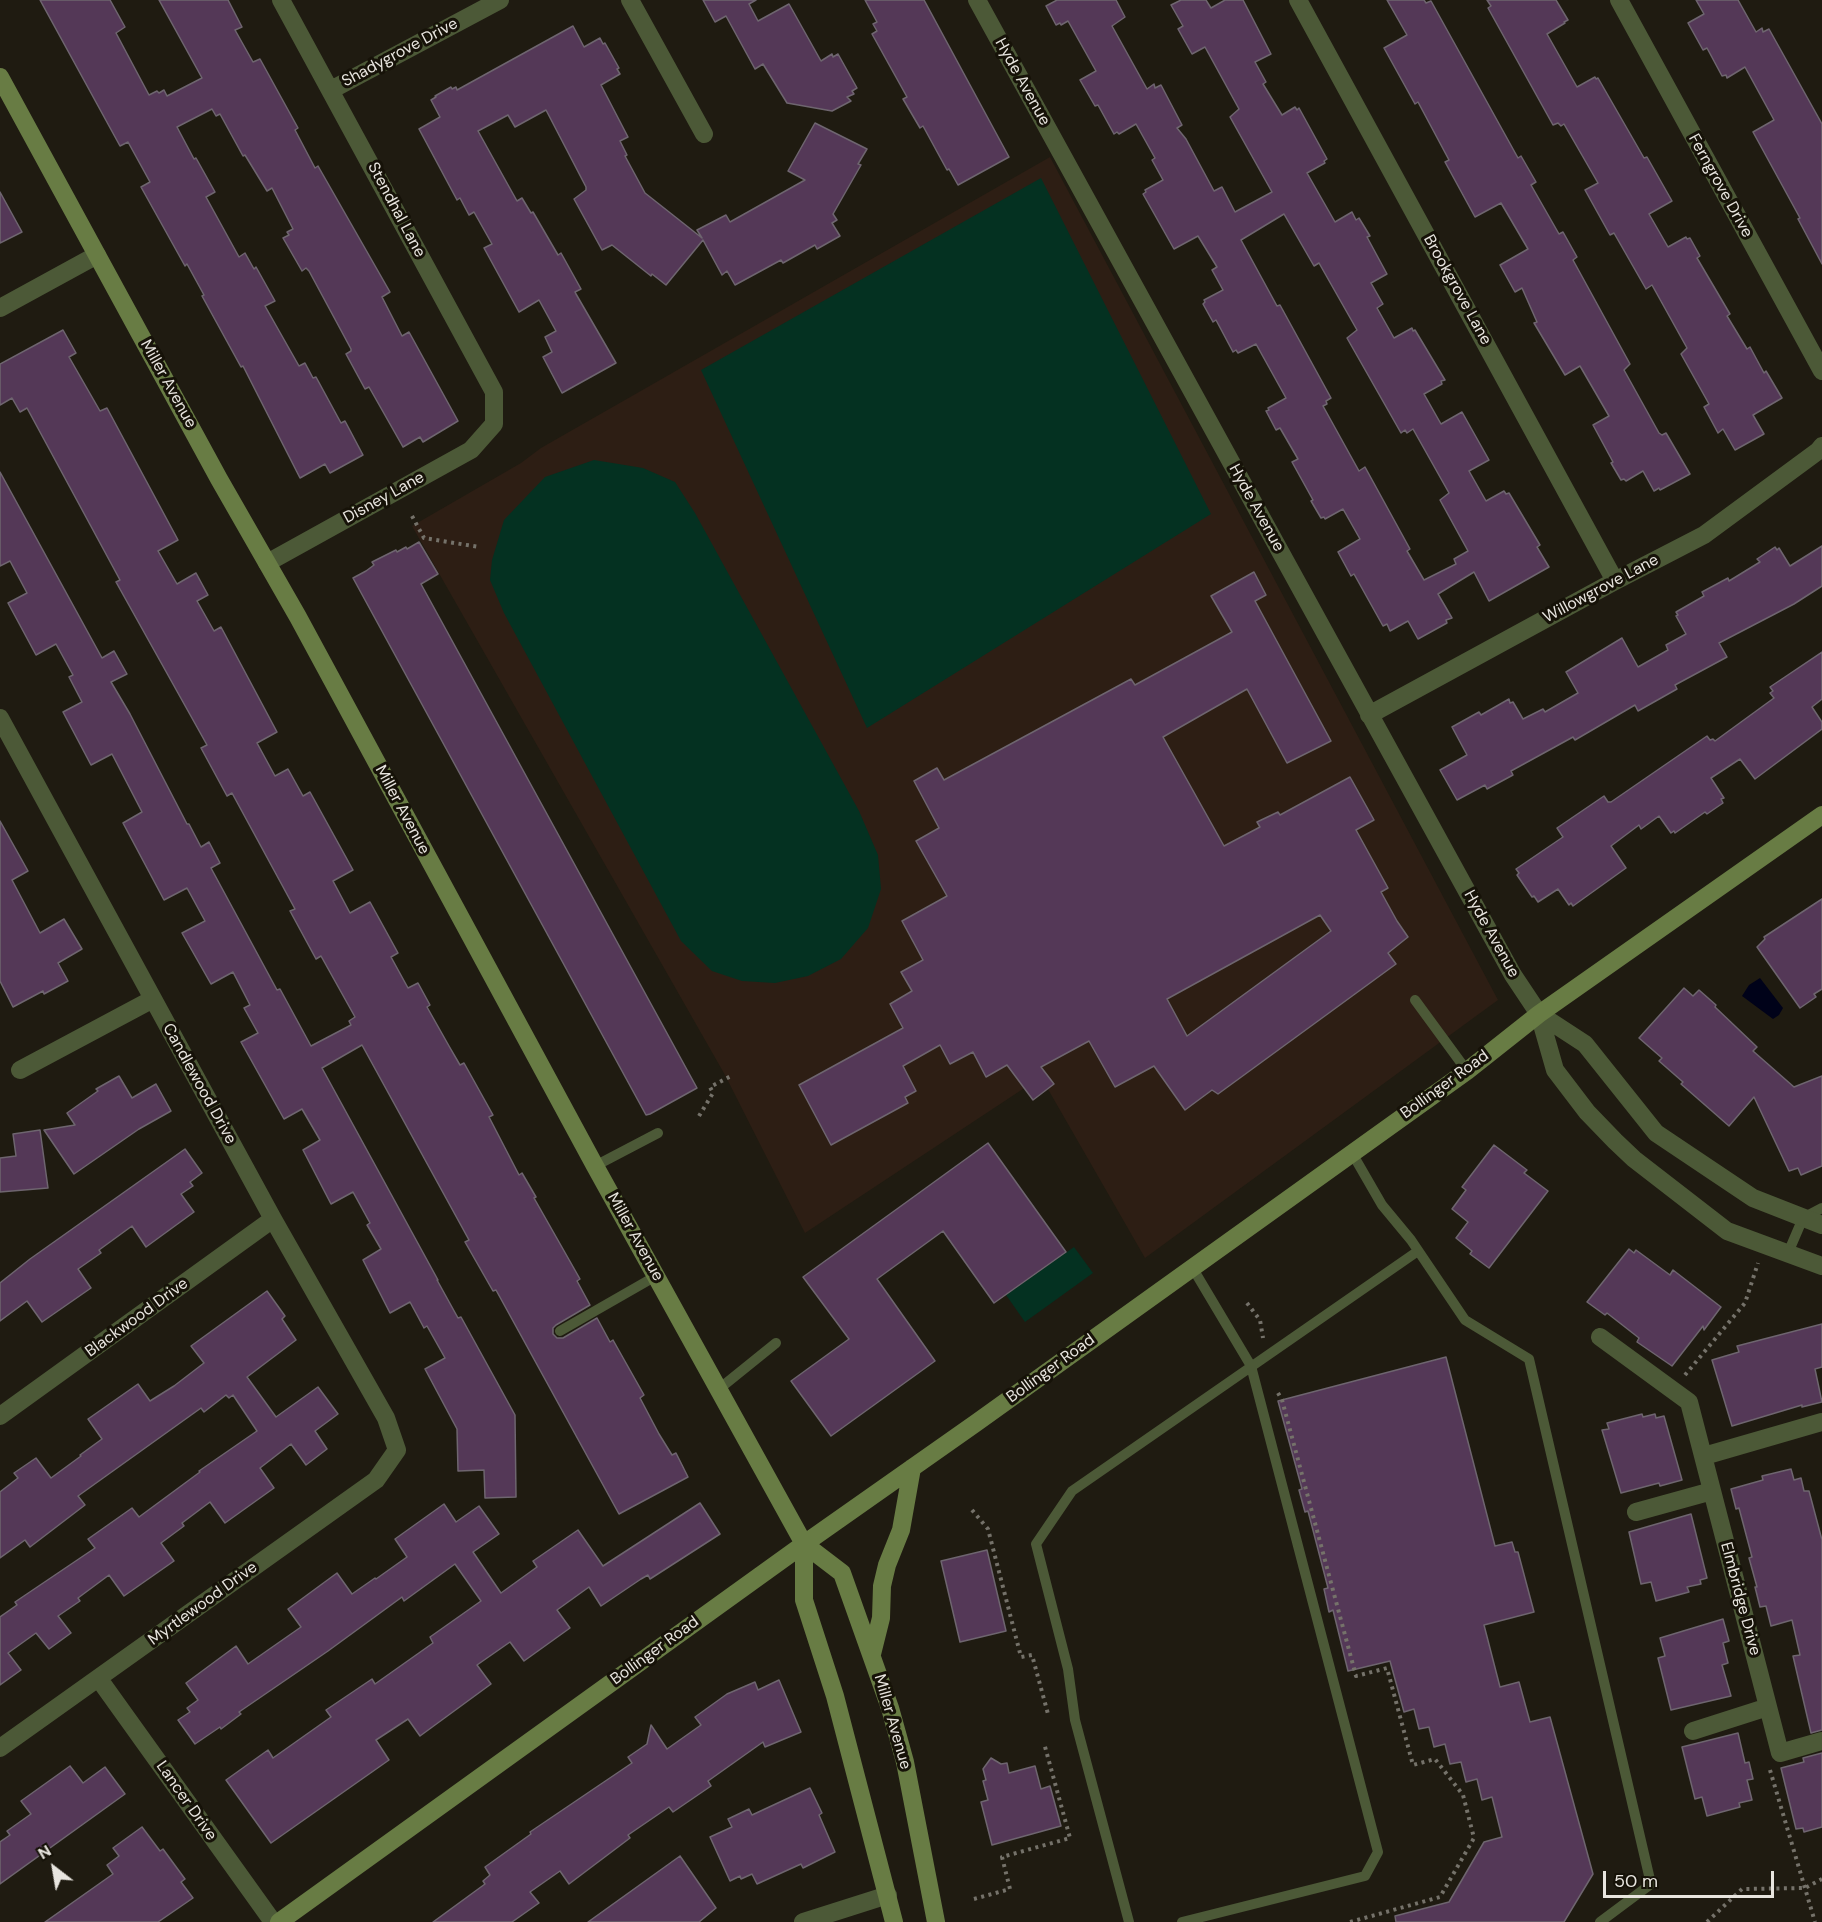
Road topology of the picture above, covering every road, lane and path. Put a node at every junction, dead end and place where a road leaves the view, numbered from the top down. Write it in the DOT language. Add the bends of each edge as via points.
graph roads {
  1 [pos="281,0"];
  2 [pos="500,0"];
  3 [pos="630,0"];
  4 [pos="977,0"];
  5 [pos="1298,0"];
  6 [pos="1619,0"];
  7 [pos="0,77"];
  8 [pos="332,90"];
  9 [pos="704,134"];
  10 [pos="97,255"];
  11 [pos="0,308"];
  12 [pos="1822,371"];
  13 [pos="494,424"];
  14 [pos="1822,446"];
  15 [pos="412,516"];
  16 [pos="479,547"];
  17 [pos="267,563"];
  18 [pos="1615,581"];
  19 [pos="1369,715"];
  20 [pos="0,718"];
  21 [pos="1822,815"];
  22 [pos="153,999"];
  23 [pos="1414,1000"];
  24 [pos="1539,1014"];
  25 [pos="20,1070"];
  26 [pos="1467,1071"];
  27 [pos="733,1075"];
  28 [pos="699,1116"];
  29 [pos="658,1133"];
  30 [pos="1352,1153"];
  31 [pos="595,1167"];
  32 [pos="1822,1208"];
  33 [pos="1803,1218"];
  34 [pos="273,1219"];
  35 [pos="1822,1225"];
  36 [pos="1763,1244"];
  37 [pos="1418,1251"];
  38 [pos="1788,1253"];
  39 [pos="1822,1266"];
  40 [pos="1192,1267"];
  41 [pos="656,1276"];
  42 [pos="1247,1303"];
  43 [pos="560,1331"];
  44 [pos="1600,1336"];
  45 [pos="1264,1339"];
  46 [pos="776,1342"];
  47 [pos="1251,1366"];
  48 [pos="720,1389"];
  49 [pos="1673,1390"];
  50 [pos="1278,1393"];
  51 [pos="0,1416"];
  52 [pos="1822,1422"];
  53 [pos="397,1450"];
  54 [pos="1704,1456"];
  55 [pos="912,1468"];
  56 [pos="1712,1491"];
  57 [pos="972,1510"];
  58 [pos="1636,1512"];
  59 [pos="804,1544"];
  60 [pos="872,1654"];
  61 [pos="99,1679"];
  62 [pos="1768,1707"];
  63 [pos="1048,1714"];
  64 [pos="1693,1731"];
  65 [pos="1822,1741"];
  66 [pos="1044,1743"];
  67 [pos="0,1748"];
  68 [pos="1780,1753"];
  69 [pos="1822,1879"];
  70 [pos="1805,1888"];
  71 [pos="888,1895"];
  72 [pos="974,1899"];
  73 [pos="273,1922"];
  74 [pos="279,1922"];
  75 [pos="803,1922"];
  76 [pos="894,1922"];
  77 [pos="936,1922"];
  78 [pos="1129,1922"];
  79 [pos="1182,1922"];
  80 [pos="1350,1922"];
  81 [pos="1600,1922"];
  82 [pos="1707,1922"];
  83 [pos="1815,1922"];
  1 -- 8 [label="street, Stendhal Lane"];
  2 -- 8 [label="street, Shadygrove Drive"];
  3 -- 9 [label="street"];
  4 -- 19 [label="street, Hyde Avenue"];
  5 -- 18 [label="street, Brookgrove Lane"];
  6 -- 12 [label="street, Ferngrove Drive"];
  7 -- 10 [label="main road, Miller Avenue"];
  8 -- 13 [label="street, Stendhal Lane" via="494,392"];
  10 -- 11 [label="street"];
  10 -- 17 [label="main road, Miller Avenue"];
  13 -- 17 [label="street, Disney Lane" via="471,450"];
  14 -- 18 [label="street, Willowgrove Lane" via="1704,535"];
  15 -- 16 [label="path" via="424,538"];
  17 -- 31 [label="main road, Miller Avenue"];
  18 -- 19 [label="street, Willowgrove Lane"];
  19 -- 24 [label="street, Hyde Avenue" via="1513,975"];
  20 -- 22 [label="street, Candlewood Drive"];
  21 -- 24 [label="main road, Bollinger Road"];
  22 -- 25 [label="street"];
  22 -- 34 [label="street, Candlewood Drive"];
  23 -- 26 [label="lane"];
  24 -- 26 [label="main road, Bollinger Road"];
  24 -- 33 [label="street, Hyde Avenue" via="1585,1044 1656,1133 1753,1198"];
  24 -- 36 [label="street, Hyde Avenue" via="1555,1070 1615,1141 1727,1230"];
  26 -- 30 [label="main road, Bollinger Road"];
  27 -- 28 [label="path" via="710,1087 713,1093"];
  29 -- 31 [label="lane"];
  30 -- 37 [label="lane" via="1382,1205"];
  30 -- 40 [label="main road, Bollinger Road"];
  31 -- 41 [label="main road, Miller Avenue"];
  32 -- 33 [label="lane"];
  33 -- 35 [label="street, Hyde Avenue"];
  33 -- 38 [label="lane"];
  34 -- 51 [label="street, Blackwood Drive"];
  34 -- 53 [label="street, Candlewood Drive" via="386,1418"];
  36 -- 38 [label="street, Hyde Avenue"];
  36 -- 49 [label="path" via="1745,1303"];
  37 -- 47 [label="lane"];
  37 -- 81 [label="lane" via="1465,1320 1529,1359 1651,1884"];
  38 -- 39 [label="street, Hyde Avenue"];
  40 -- 47 [label="lane"];
  40 -- 55 [label="main road, Bollinger Road"];
  41 -- 43 [label="lane"];
  41 -- 48 [label="main road, Miller Avenue"];
  42 -- 45 [label="path" via="1260,1320"];
  44 -- 49 [label="street, Elmbridge Drive"];
  46 -- 48 [label="lane"];
  47 -- 78 [label="lane" via="1072,1491 1036,1544 1068,1669 1075,1720"];
  47 -- 79 [label="lane" via="1378,1852 1365,1876"];
  48 -- 59 [label="main road, Miller Avenue"];
  49 -- 54 [label="street, Elmbridge Drive" via="1689,1402"];
  50 -- 80 [label="path" via="1356,1676 1388,1668 1413,1765 1435,1759 1463,1795 1474,1838 1440,1897"];
  52 -- 54 [label="street"];
  53 -- 61 [label="street, Myrtlewood Drive" via="376,1480"];
  54 -- 56 [label="street, Elmbridge Drive"];
  55 -- 59 [label="main road, Bollinger Road"];
  55 -- 60 [label="main road" via="901,1530 886,1565 881,1618"];
  56 -- 58 [label="street"];
  56 -- 62 [label="street, Elmbridge Drive"];
  57 -- 63 [label="path" via="988,1529 1021,1657 1032,1655"];
  59 -- 60 [label="main road, Miller Avenue" via="842,1573"];
  59 -- 71 [label="main road, Miller Avenue" via="804,1600 835,1696"];
  59 -- 74 [label="main road, Bollinger Road"];
  60 -- 77 [label="main road, Miller Avenue" via="905,1762"];
  61 -- 67 [label="street, Myrtlewood Drive"];
  61 -- 73 [label="street, Lancer Drive"];
  62 -- 64 [label="street"];
  62 -- 68 [label="street, Elmbridge Drive"];
  65 -- 68 [label="street"];
  66 -- 72 [label="path" via="1070,1838 1002,1857 1010,1889"];
  68 -- 70 [label="path" via="1769,1767"];
  69 -- 70 [label="path"];
  70 -- 82 [label="path" via="1742,1889"];
  70 -- 83 [label="path"];
  71 -- 75 [label="street"];
  71 -- 76 [label="main road, Miller Avenue"];
}
